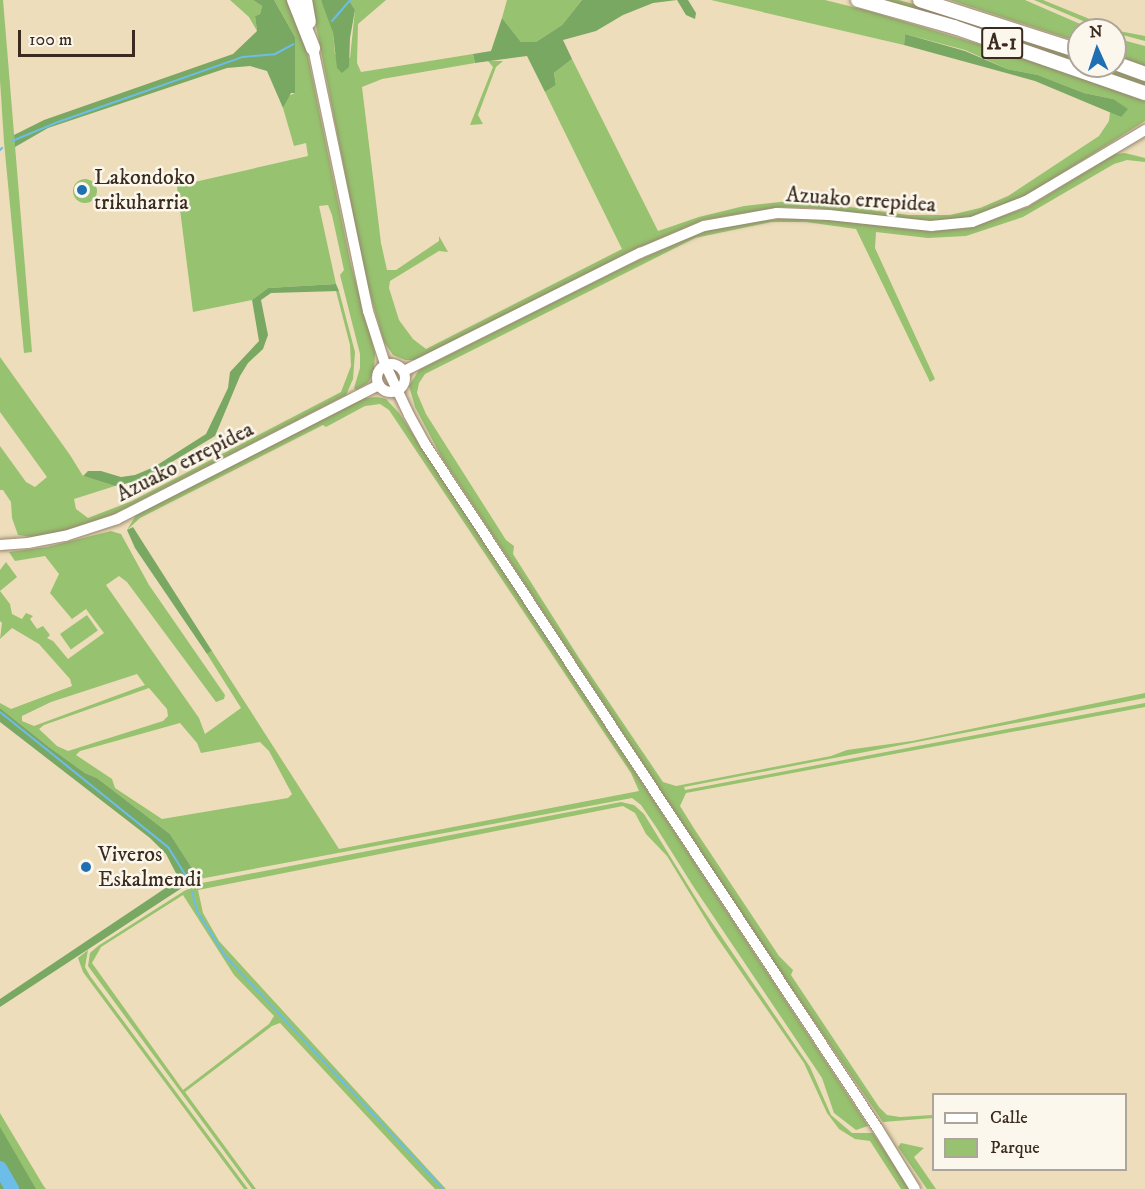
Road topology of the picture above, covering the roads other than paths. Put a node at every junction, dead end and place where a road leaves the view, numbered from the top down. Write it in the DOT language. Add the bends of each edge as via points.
graph roads {
  1 [pos="294,0"];
  2 [pos="305,0"];
  3 [pos="858,0"];
  4 [pos="920,0"];
  5 [pos="1067,47"];
  6 [pos="313,48"];
  7 [pos="1127,67"];
  8 [pos="1145,74"];
  9 [pos="1145,93"];
  10 [pos="1145,130"];
  11 [pos="386,364"];
  12 [pos="404,371"];
  13 [pos="379,385"];
  14 [pos="397,391"];
  15 [pos="0,545"];
  16 [pos="885,1140"];
  17 [pos="915,1189"];
  18 [pos="923,1189"];
  1 -- 6 [label="highway"];
  2 -- 6 [label="highway"];
  3 -- 9 [label="highway, A-1" via="965,31"];
  4 -- 5 [label="highway, A-1"];
  6 -- 11 [label="main road" via="358,270"];
  7 -- 8 [label="highway"];
  10 -- 12 [label="main road, Azuako errepidea" via="1026,201 972,222 922,226 777,213 704,226 640,253"];
  11 -- 12 [label="main road" via="396,364"];
  11 -- 13 [label="main road" via="379,370"];
  11 -- 14 [label="main road"];
  12 -- 14 [label="main road" via="405,383"];
  13 -- 14 [label="main road" via="390,392"];
  13 -- 15 [label="main road, Azuako errepidea" via="117,519 65,536"];
  14 -- 16 [label="main road" via="425,444"];
  16 -- 17 [label="main road"];
  16 -- 18 [label="main road"];
}
